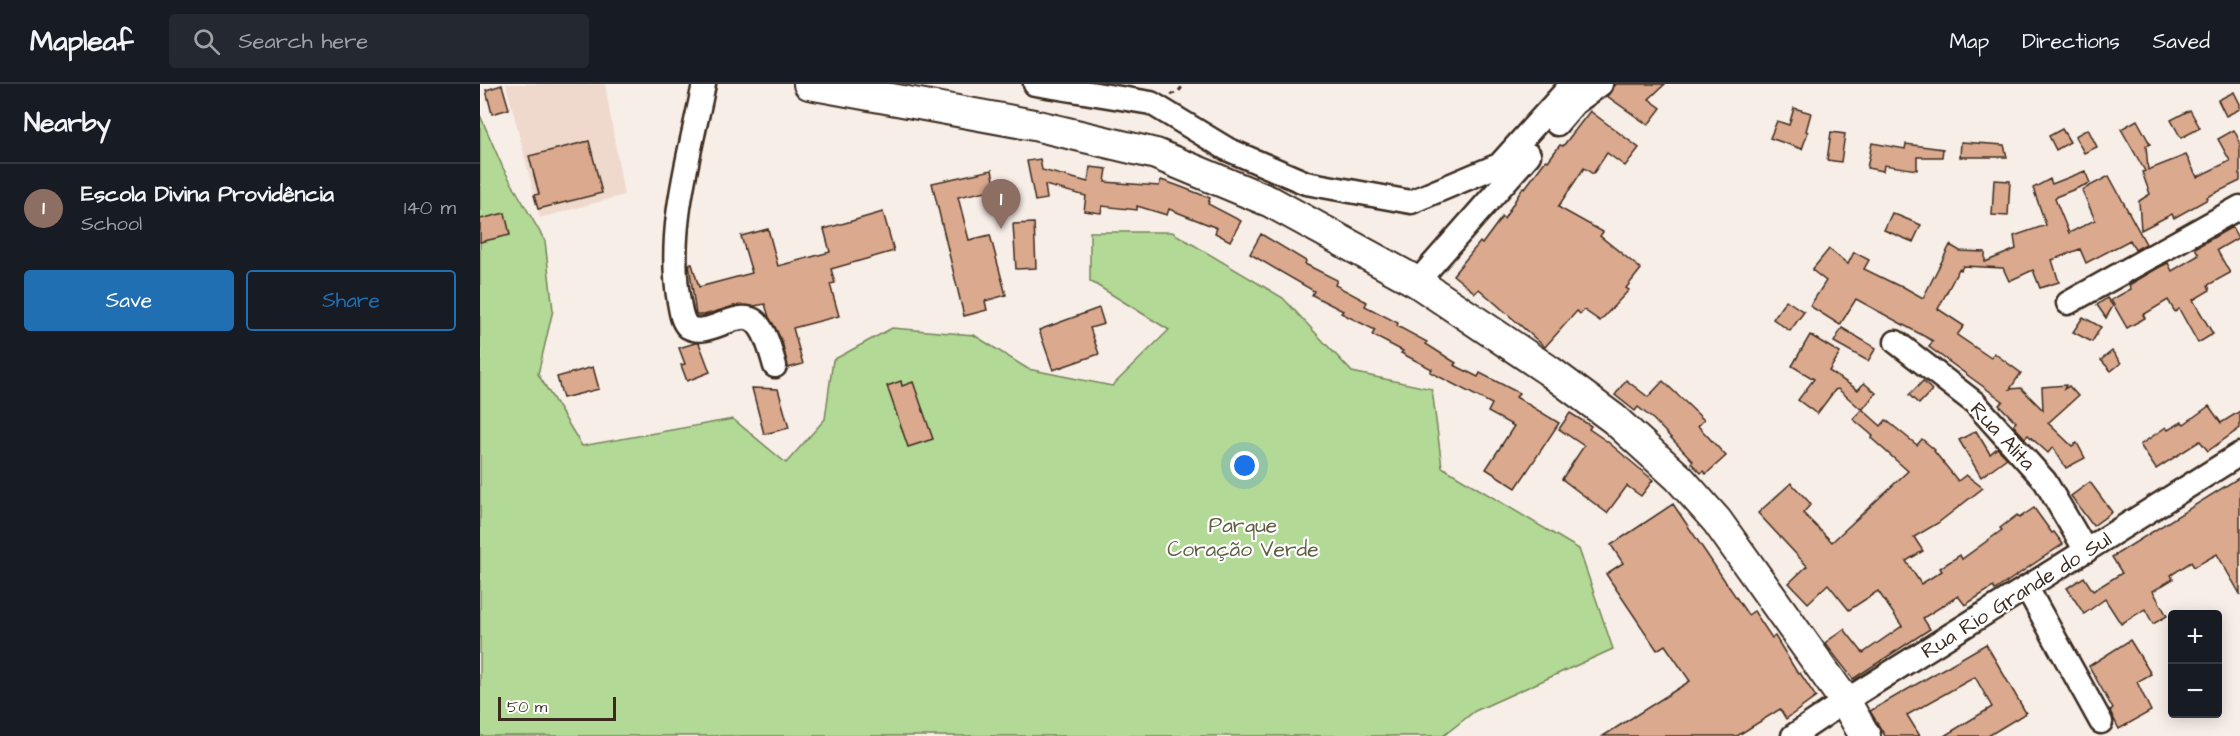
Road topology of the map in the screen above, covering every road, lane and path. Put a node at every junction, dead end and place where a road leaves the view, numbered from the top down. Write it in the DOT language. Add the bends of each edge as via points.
graph roads {
  1 [pos="704,84"];
  2 [pos="809,84"];
  3 [pos="1035,84"];
  4 [pos="1572,84"];
  5 [pos="1601,84"];
  6 [pos="2239,208"];
  7 [pos="1417,282"];
  8 [pos="2068,303"];
  9 [pos="1896,342"];
  10 [pos="775,366"];
  11 [pos="2240,454"];
  12 [pos="2086,551"];
  13 [pos="2027,588"];
  14 [pos="1845,701"];
  15 [pos="2101,722"];
  16 [pos="1793,736"];
  17 [pos="1865,736"];
  1 -- 10 [label="street" via="676,225 674,267 681,315 688,327 698,331 742,317 752,319 766,337"];
  2 -- 7 [label="main road" via="1034,125 1156,154 1271,202"];
  3 -- 4 [label="street" via="1151,103 1227,149 1306,183 1411,202 1499,165"];
  5 -- 7 [label="street" via="1575,103"];
  6 -- 8 [label="street"];
  7 -- 14 [label="main road" via="1614,419 1679,478 1717,521"];
  9 -- 12 [label="street, Rua Alita" via="1975,403 2045,481"];
  11 -- 12 [label="street, Rua Rio Grande do Sul"];
  12 -- 13 [label="street, Rua Rio Grande do Sul"];
  13 -- 14 [label="street, Rua Rio Grande do Sul"];
  13 -- 15 [label="street"];
  14 -- 16 [label="street, Rua Rio Grande do Sul"];
  14 -- 17 [label="main road"];
}
